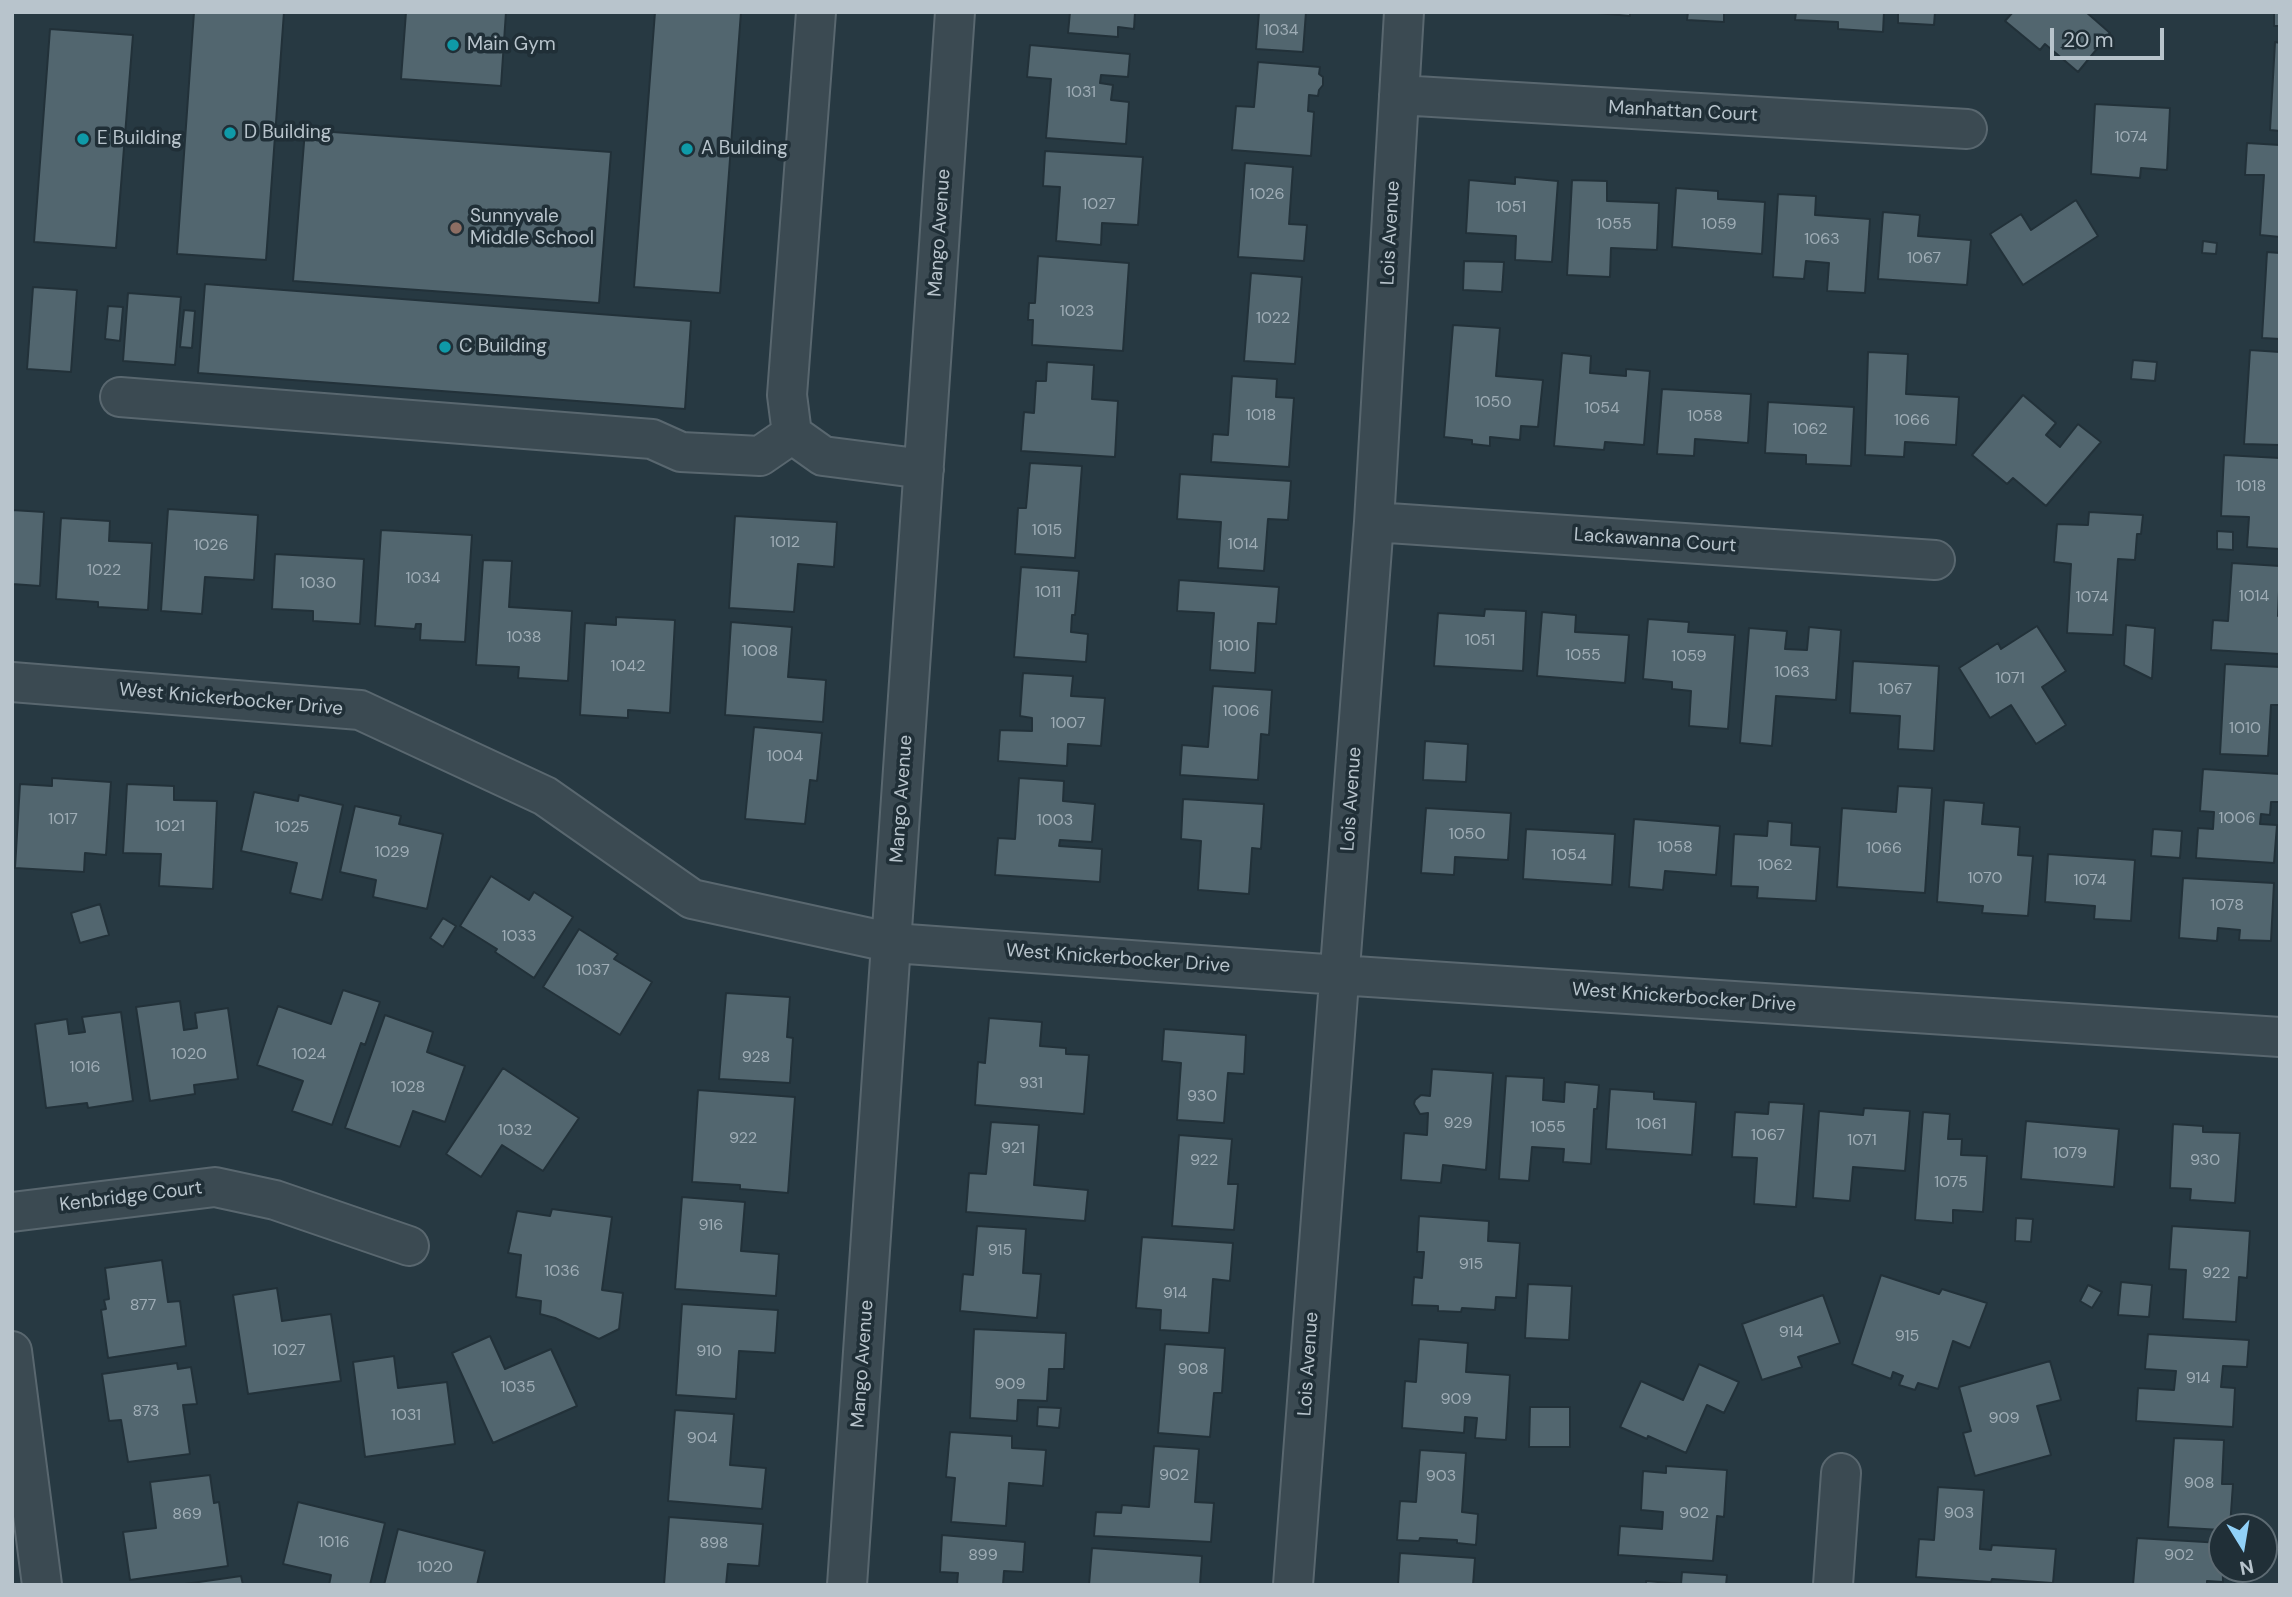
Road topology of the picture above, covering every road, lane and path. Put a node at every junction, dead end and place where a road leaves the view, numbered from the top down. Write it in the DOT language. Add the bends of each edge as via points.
graph roads {
  1 [pos="816,12"];
  2 [pos="955,12"];
  3 [pos="1404,12"];
  4 [pos="1399,95"];
  5 [pos="1966,129"];
  6 [pos="120,397"];
  7 [pos="792,434"];
  8 [pos="924,469"];
  9 [pos="1374,522"];
  10 [pos="1935,560"];
  11 [pos="12,682"];
  12 [pos="892,943"];
  13 [pos="1339,975"];
  14 [pos="2280,1037"];
  15 [pos="12,1212"];
  16 [pos="409,1246"];
  17 [pos="12,1351"];
  18 [pos="1841,1473"];
  19 [pos="42,1585"];
  20 [pos="847,1585"];
  21 [pos="1293,1585"];
  22 [pos="1833,1585"];
  1 -- 7 [label="street" via="787,396"];
  2 -- 8 [label="street, Mango Avenue"];
  3 -- 4 [label="street, Lois Avenue"];
  4 -- 5 [label="street, Manhattan Court"];
  4 -- 9 [label="street, Lois Avenue"];
  6 -- 7 [label="street" via="652,439 681,452 760,456"];
  7 -- 8 [label="street" via="823,456"];
  8 -- 12 [label="street, Mango Avenue"];
  9 -- 10 [label="street, Lackawanna Court"];
  9 -- 13 [label="street, Lois Avenue"];
  11 -- 12 [label="street, West Knickerbocker Drive" via="360,710 545,796 692,899"];
  12 -- 13 [label="street, West Knickerbocker Drive"];
  12 -- 20 [label="street, Mango Avenue"];
  13 -- 14 [label="street, West Knickerbocker Drive"];
  13 -- 21 [label="street, Lois Avenue"];
  15 -- 16 [label="street, Kenbridge Court" via="215,1187 275,1200"];
  17 -- 19 [label="street"];
  18 -- 22 [label="street"];
}
